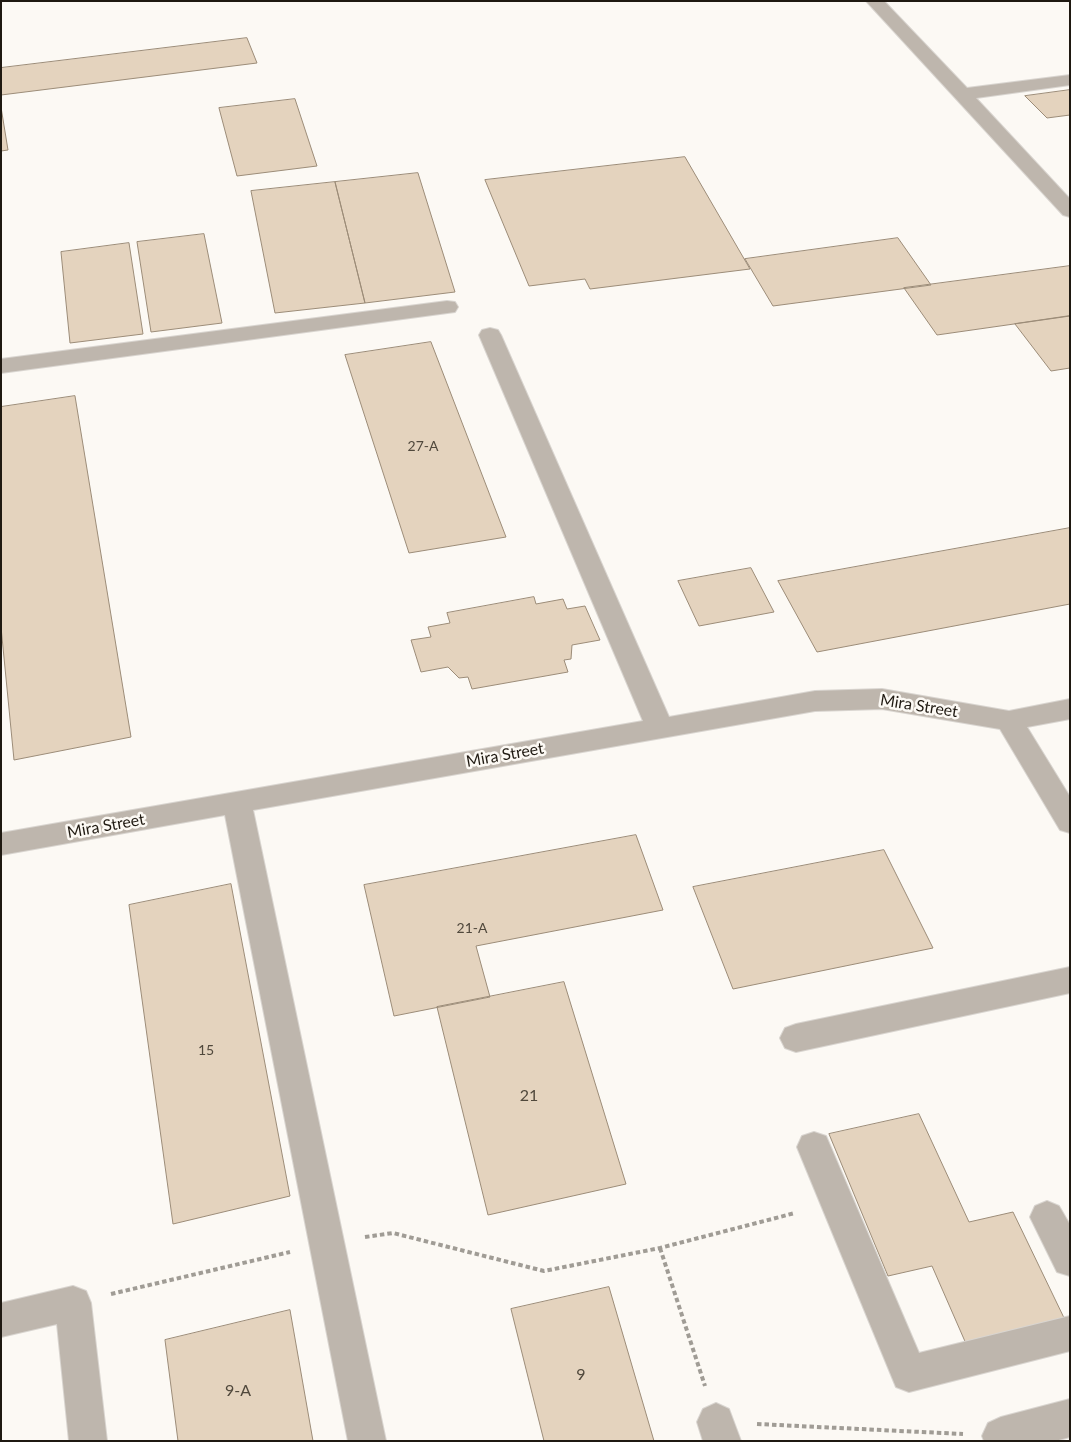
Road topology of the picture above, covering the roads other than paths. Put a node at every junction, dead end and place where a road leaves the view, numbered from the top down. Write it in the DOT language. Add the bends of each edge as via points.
graph roads {
  1 [pos="874,1"];
  2 [pos="1070,80"];
  3 [pos="963,94"];
  4 [pos="1070,211"];
  5 [pos="447,307"];
  6 [pos="490,335"];
  7 [pos="1,366"];
  8 [pos="1070,709"];
  9 [pos="1009,721"];
  10 [pos="660,728"];
  11 [pos="237,802"];
  12 [pos="1070,822"];
  13 [pos="1,844"];
  14 [pos="1070,980"];
  15 [pos="796,1038"];
  16 [pos="814,1147"];
  17 [pos="1047,1217"];
  18 [pos="1070,1260"];
  19 [pos="1,1320"];
  20 [pos="1070,1333"];
  21 [pos="1070,1418"];
  22 [pos="1002,1439"];
  23 [pos="88,1441"];
  24 [pos="367,1441"];
  1 -- 3 [label="street"];
  2 -- 3 [label="street"];
  3 -- 4 [label="street"];
  5 -- 7 [label="street"];
  6 -- 10 [label="street"];
  8 -- 9 [label="street"];
  9 -- 10 [label="street, Mira Street" via="882,699 815,701"];
  9 -- 12 [label="street"];
  10 -- 11 [label="street, Mira Street"];
  11 -- 13 [label="street, Mira Street"];
  11 -- 24 [label="street"];
  14 -- 15 [label="street"];
  16 -- 20 [label="street" via="909,1374"];
  17 -- 18 [label="street"];
  19 -- 23 [label="street" via="73,1303"];
  21 -- 22 [label="street"];
}
